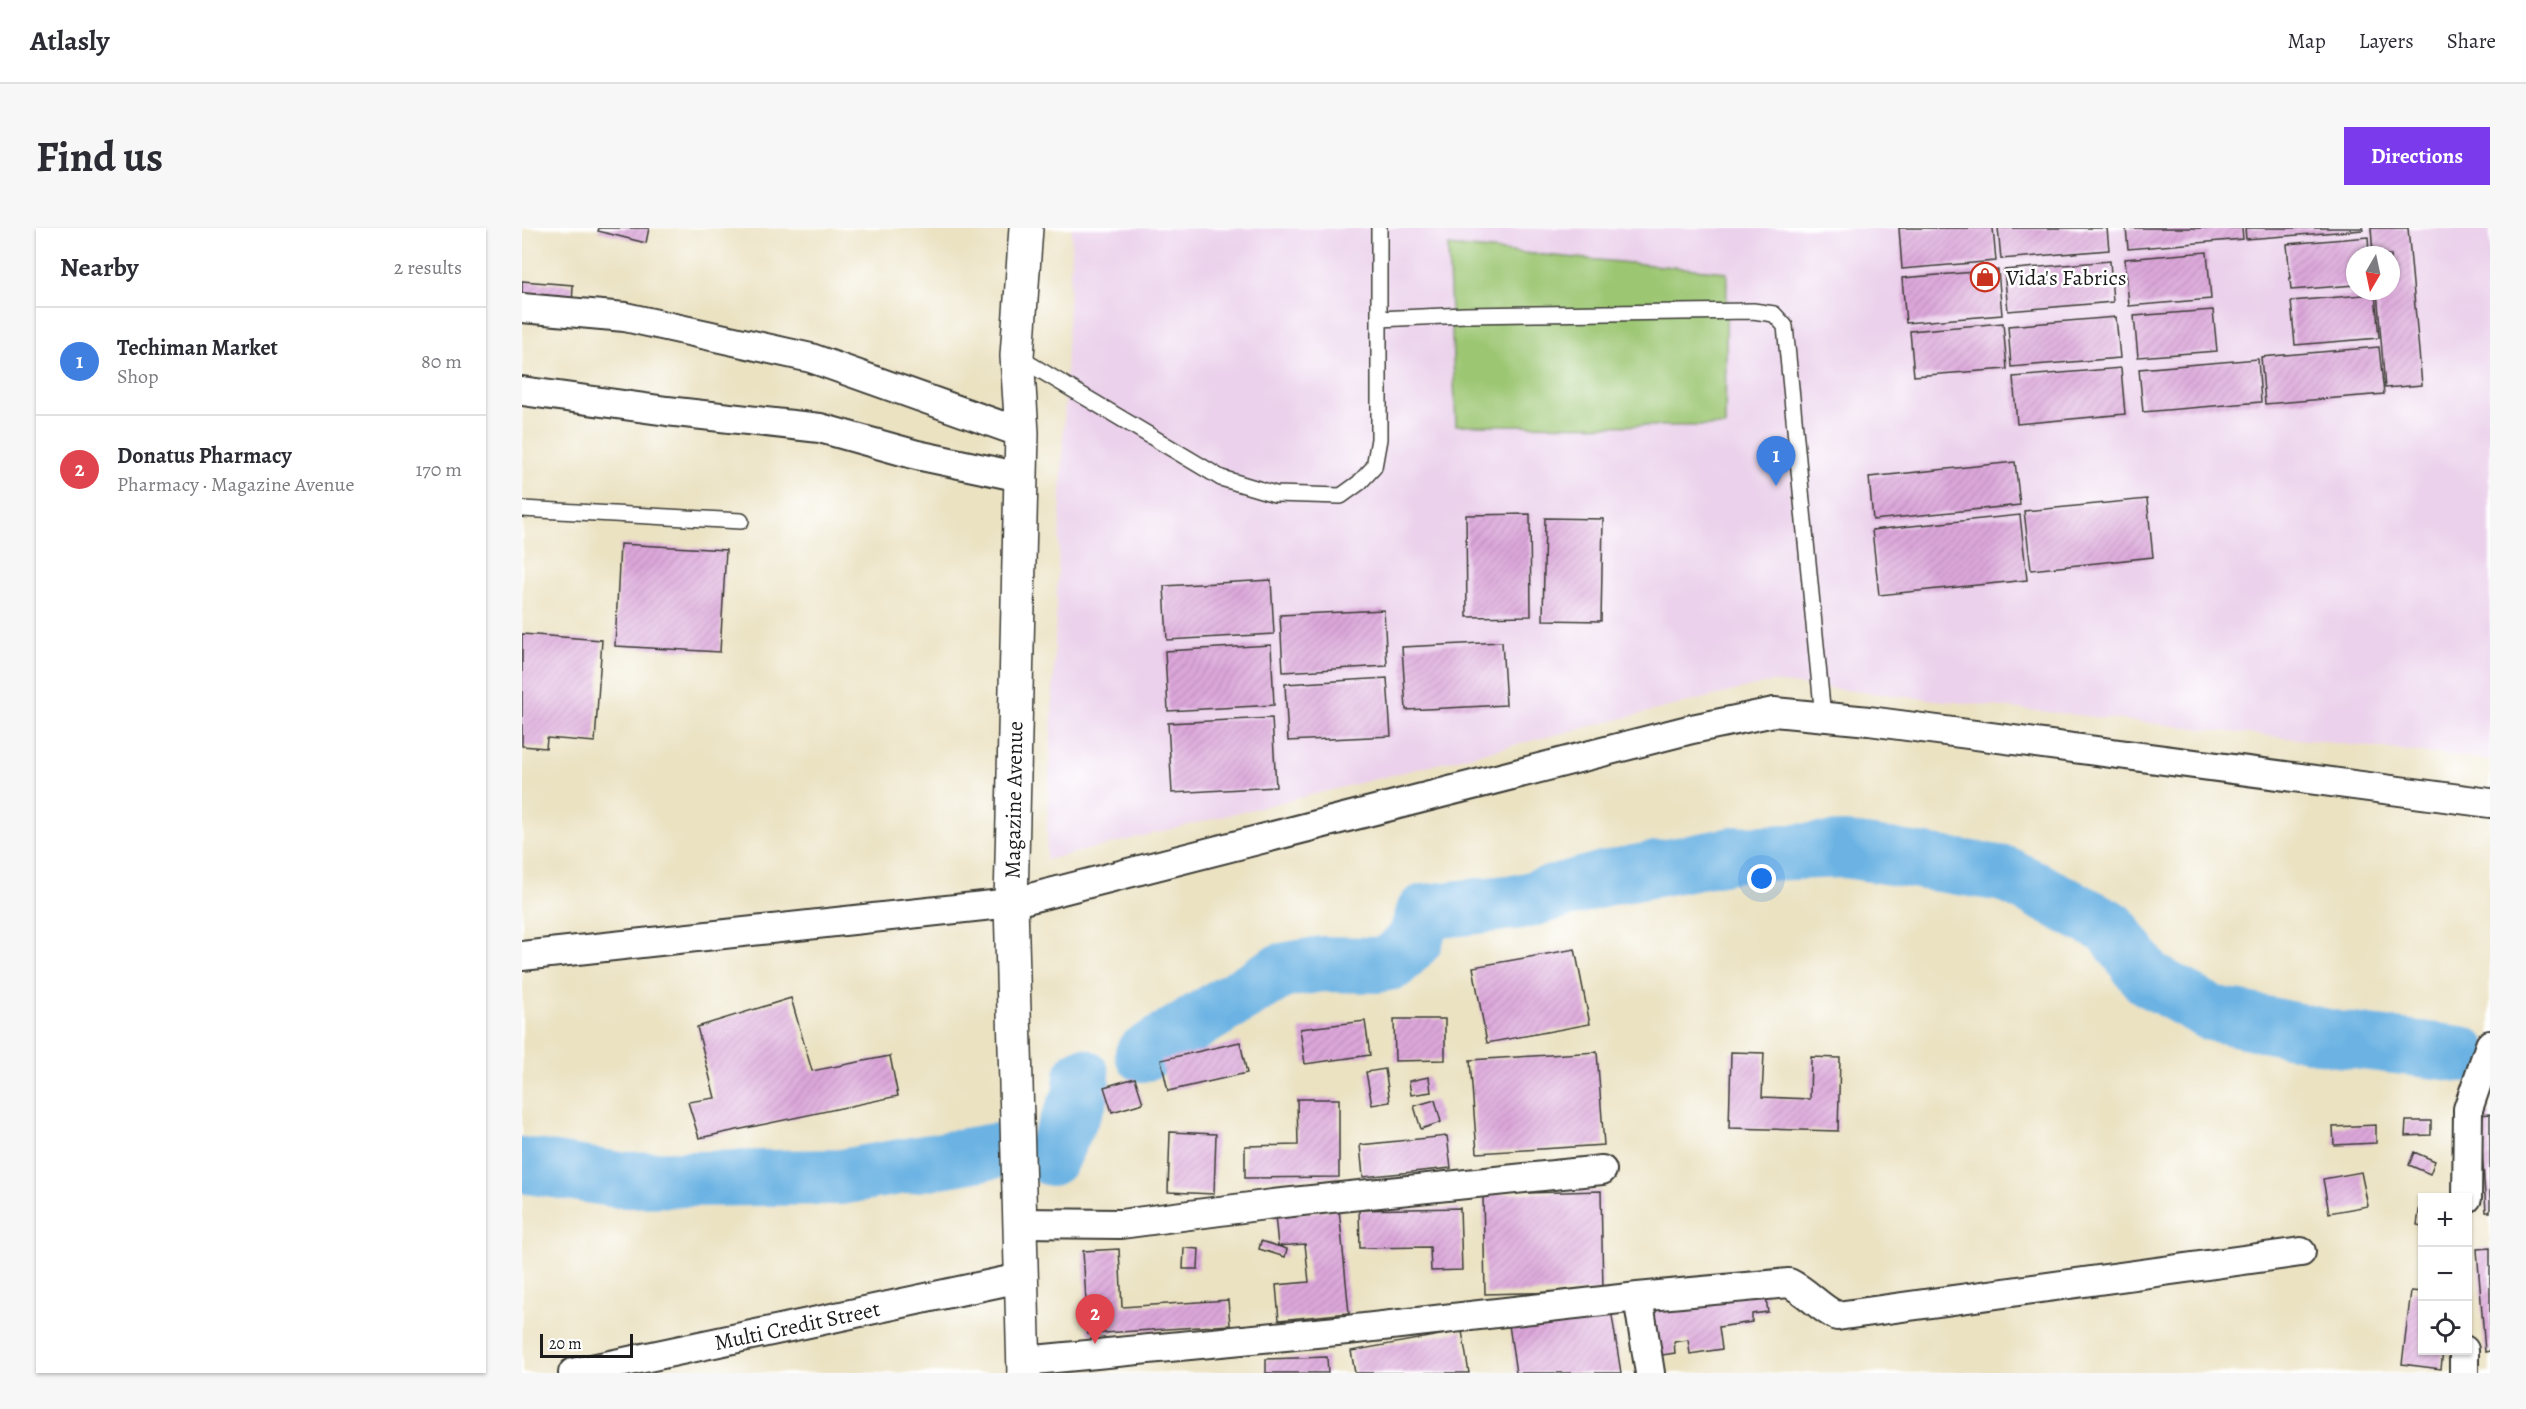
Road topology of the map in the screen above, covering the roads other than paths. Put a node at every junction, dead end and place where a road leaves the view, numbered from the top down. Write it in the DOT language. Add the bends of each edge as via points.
graph roads {
  1 [pos="1026,228"];
  2 [pos="1379,228"];
  3 [pos="522,308"];
  4 [pos="1379,320"];
  5 [pos="1017,356"];
  6 [pos="522,391"];
  7 [pos="1022,433"];
  8 [pos="1021,477"];
  9 [pos="522,510"];
  10 [pos="741,521"];
  11 [pos="1823,717"];
  12 [pos="2490,803"];
  13 [pos="1011,903"];
  14 [pos="522,956"];
  15 [pos="2490,1045"];
  16 [pos="1602,1170"];
  17 [pos="2467,1193"];
  18 [pos="1018,1223"];
  19 [pos="2301,1252"];
  20 [pos="1020,1278"];
  21 [pos="1638,1297"];
  22 [pos="2464,1355"];
  23 [pos="1024,1367"];
  24 [pos="573,1373"];
  25 [pos="1650,1373"];
  26 [pos="2464,1373"];
  1 -- 5 [label="street, Magazine Avenue"];
  2 -- 4 [label="lane"];
  3 -- 7 [label="street" via="625,317 811,358"];
  4 -- 5 [label="lane" via="1379,439 1374,466 1341,496 1275,494 1221,478"];
  4 -- 11 [label="lane" via="1477,315 1742,311 1774,314 1785,326"];
  5 -- 7 [label="street, Magazine Avenue"];
  6 -- 8 [label="street" via="820,428 917,455"];
  7 -- 8 [label="street, Magazine Avenue"];
  8 -- 13 [label="street, Magazine Avenue"];
  9 -- 10 [label="lane"];
  11 -- 12 [label="street"];
  11 -- 13 [label="street" via="1774,712 1692,729"];
  13 -- 14 [label="street"];
  13 -- 18 [label="street, Magazine Avenue"];
  15 -- 17 [label="street" via="2468,1109"];
  16 -- 18 [label="street" via="1121,1224"];
  18 -- 20 [label="street, Magazine Avenue"];
  19 -- 21 [label="street" via="1837,1316 1790,1283"];
  20 -- 23 [label="street, Magazine Avenue"];
  20 -- 24 [label="street, Multi Credit Street"];
  21 -- 23 [label="street"];
  21 -- 25 [label="street"];
  22 -- 26 [label="street"];
}
